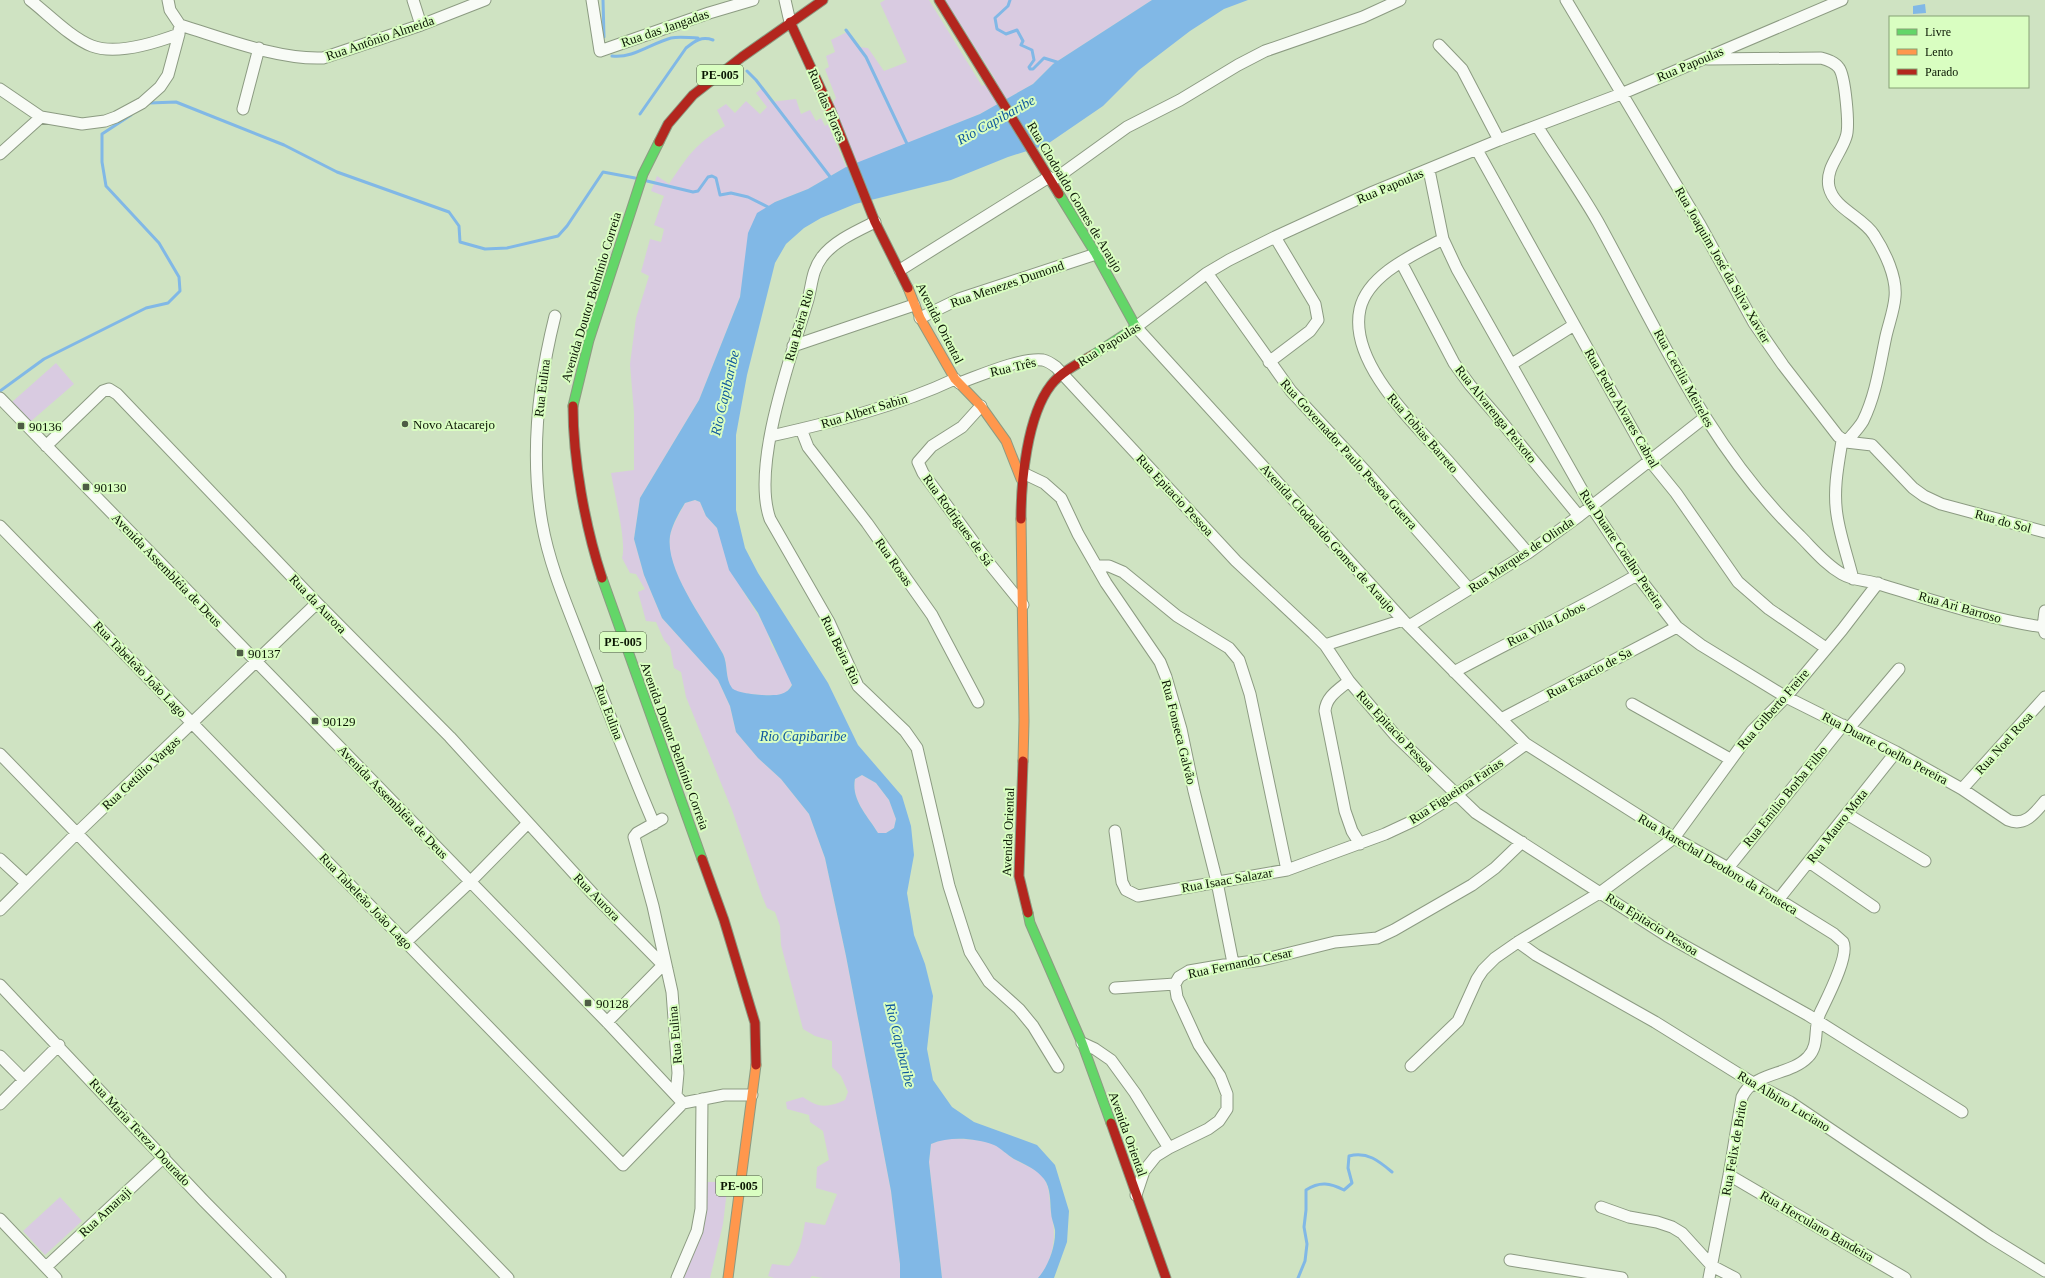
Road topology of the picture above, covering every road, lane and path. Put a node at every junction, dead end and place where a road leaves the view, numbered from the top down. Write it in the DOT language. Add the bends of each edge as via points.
graph roads {
  1 [pos="30,0"];
  2 [pos="158,0"];
  3 [pos="413,0"];
  4 [pos="485,0"];
  5 [pos="592,0"];
  6 [pos="753,0"];
  7 [pos="785,0"];
  8 [pos="823,0"];
  9 [pos="939,0"];
  10 [pos="1400,0"];
  11 [pos="1566,0"];
  12 [pos="1842,0"];
  13 [pos="168,3"];
  14 [pos="790,22"];
  15 [pos="421,24"];
  16 [pos="179,29"];
  17 [pos="1439,45"];
  18 [pos="259,48"];
  19 [pos="1702,59"];
  20 [pos="0,90"];
  21 [pos="1621,94"];
  22 [pos="243,109"];
  23 [pos="41,117"];
  24 [pos="1537,126"];
  25 [pos="1499,140"];
  26 [pos="1477,150"];
  27 [pos="0,154"];
  28 [pos="1429,170"];
  29 [pos="1050,179"];
  30 [pos="870,210"];
  31 [pos="874,222"];
  32 [pos="1275,238"];
  33 [pos="1443,239"];
  34 [pos="1096,254"];
  35 [pos="1401,262"];
  36 [pos="900,270"];
  37 [pos="1208,273"];
  38 [pos="914,305"];
  39 [pos="555,316"];
  40 [pos="920,318"];
  41 [pos="1574,325"];
  42 [pos="1136,327"];
  43 [pos="793,346"];
  44 [pos="1269,362"];
  45 [pos="1512,364"];
  46 [pos="1062,375"];
  47 [pos="957,381"];
  48 [pos="1,399"];
  49 [pos="981,406"];
  50 [pos="1704,418"];
  51 [pos="801,429"];
  52 [pos="771,436"];
  53 [pos="1029,436"];
  54 [pos="1006,441"];
  55 [pos="1844,442"];
  56 [pos="46,446"];
  57 [pos="1650,461"];
  58 [pos="1022,477"];
  59 [pos="1591,506"];
  60 [pos="1579,516"];
  61 [pos="0,526"];
  62 [pos="2045,532"];
  63 [pos="1528,552"];
  64 [pos="1096,566"];
  65 [pos="1637,575"];
  66 [pos="1853,578"];
  67 [pos="1878,583"];
  68 [pos="1469,589"];
  69 [pos="317,603"];
  70 [pos="1023,605"];
  71 [pos="2045,611"];
  72 [pos="1406,623"];
  73 [pos="1677,627"];
  74 [pos="2044,630"];
  75 [pos="1325,646"];
  76 [pos="1826,648"];
  77 [pos="256,662"];
  78 [pos="1899,668"];
  79 [pos="1454,672"];
  80 [pos="1348,681"];
  81 [pos="1786,697"];
  82 [pos="2045,697"];
  83 [pos="978,702"];
  84 [pos="1632,704"];
  85 [pos="1501,719"];
  86 [pos="193,724"];
  87 [pos="1846,726"];
  88 [pos="1526,744"];
  89 [pos="1896,752"];
  90 [pos="0,754"];
  91 [pos="1730,759"];
  92 [pos="1962,789"];
  93 [pos="1457,794"];
  94 [pos="2045,801"];
  95 [pos="1847,814"];
  96 [pos="528,823"];
  97 [pos="1115,831"];
  98 [pos="77,833"];
  99 [pos="1385,834"];
  100 [pos="1674,838"];
  101 [pos="1522,842"];
  102 [pos="1360,844"];
  103 [pos="0,859"];
  104 [pos="1925,860"];
  105 [pos="1809,862"];
  106 [pos="1728,868"];
  107 [pos="1287,870"];
  108 [pos="471,881"];
  109 [pos="1217,882"];
  110 [pos="26,883"];
  111 [pos="1601,892"];
  112 [pos="1778,900"];
  113 [pos="1874,907"];
  114 [pos="0,910"];
  115 [pos="406,942"];
  116 [pos="1518,942"];
  117 [pos="1233,963"];
  118 [pos="665,967"];
  119 [pos="1176,984"];
  120 [pos="0,985"];
  121 [pos="1115,988"];
  122 [pos="1818,1019"];
  123 [pos="607,1022"];
  124 [pos="1082,1043"];
  125 [pos="59,1045"];
  126 [pos="0,1056"];
  127 [pos="1412,1066"];
  128 [pos="1058,1067"];
  129 [pos="24,1080"];
  130 [pos="1753,1083"];
  131 [pos="752,1095"];
  132 [pos="679,1099"];
  133 [pos="702,1099"];
  134 [pos="0,1104"];
  135 [pos="1962,1112"];
  136 [pos="1169,1148"];
  137 [pos="164,1157"];
  138 [pos="1729,1175"];
  139 [pos="1136,1194"];
  140 [pos="1601,1206"];
  141 [pos="0,1219"];
  142 [pos="1510,1260"];
  143 [pos="1712,1266"];
  144 [pos="46,1267"];
  145 [pos="2045,1270"];
  146 [pos="56,1278"];
  147 [pos="280,1278"];
  148 [pos="508,1278"];
  149 [pos="677,1278"];
  150 [pos="728,1278"];
  151 [pos="1166,1278"];
  152 [pos="1622,1278"];
  153 [pos="1709,1278"];
  154 [pos="1734,1278"];
  155 [pos="1905,1278"];
  1 -- 16 [label="street" via="79,39 100,48 136,46"];
  2 -- 13 [label="street"];
  3 -- 15 [label="street"];
  4 -- 15 [label="street, Rua Antônio Almeida"];
  5 -- 6 [label="street, Rua das Jangadas" via="600,51"];
  7 -- 14 [label="street, Rua das Flores"];
  8 -- 14 [label="street, Avenida Doutor Belmínio Correia / PE-005"];
  9 -- 29 [label="street, Rua Clodoaldo Gomes de Araujo"];
  10 -- 29 [label="street" via="1265,52 1238,65 1180,100 1127,127"];
  11 -- 21 [label="street, Rua Joaquim José da Silva Xavier"];
  12 -- 19 [label="street, Rua Papoulas"];
  13 -- 16 [label="street"];
  14 -- 30 [label="street, Rua das Flores" via="830,110"];
  14 -- 131 [label="street, Avenida Doutor Belmínio Correia / PE-005" via="683,104 661,136 643,174 589,340 576,387 572,415 587,527 597,567 724,920 751,1006 757,1047"];
  15 -- 18 [label="street, Rua Antônio Almeida" via="323,58 301,58"];
  16 -- 18 [label="street, Rua Antônio Almeida"];
  16 -- 23 [label="street" via="171,66 164,82 142,103 116,118 97,123 74,123"];
  17 -- 25 [label="street" via="1462,69"];
  18 -- 22 [label="street"];
  19 -- 21 [label="street, Rua Papoulas"];
  19 -- 55 [label="street" via="1821,58 1832,62 1842,72 1848,121 1847,136 1831,166 1829,188 1834,198 1866,224 1876,238 1892,275 1895,297 1872,397 1863,421"];
  20 -- 23 [label="street"];
  21 -- 24 [label="street, Rua Papoulas"];
  21 -- 55 [label="street, Rua Joaquim José da Silva Xavier" via="1695,216 1754,323 1783,366"];
  23 -- 27 [label="street"];
  24 -- 25 [label="street, Rua Papoulas"];
  24 -- 50 [label="street, Rua Cecilia Meireles" via="1596,220"];
  25 -- 26 [label="street, Rua Papoulas"];
  26 -- 28 [label="street, Rua Papoulas"];
  26 -- 41 [label="street, Rua Pedro Alvares Cabral"];
  28 -- 32 [label="street, Rua Papoulas" via="1373,192"];
  28 -- 33 [label="street, Rua Duarte Coelho Pereira"];
  29 -- 34 [label="street, Rua Clodoaldo Gomes de Araujo"];
  29 -- 36 [label="street"];
  30 -- 31 [label="street, Avenida Oriental"];
  31 -- 36 [label="street, Avenida Oriental"];
  31 -- 43 [label="street, Rua Beira Rio" via="822,257 814,273 809,299"];
  32 -- 37 [label="street, Rua Papoulas"];
  32 -- 44 [label="street" via="1315,304 1318,320 1310,331"];
  33 -- 35 [label="street, Rua Tobias Barreto"];
  33 -- 45 [label="street, Rua Duarte Coelho Pereira" via="1457,269"];
  34 -- 40 [label="street, Rua Menezes Dumond" via="959,299"];
  34 -- 42 [label="street, Rua Clodoaldo Gomes de Araujo"];
  35 -- 60 [label="street, Rua Alvarenga Peixoto" via="1454,363 1470,386"];
  35 -- 63 [label="street, Rua Tobias Barreto" via="1381,277 1369,291 1360,309 1363,346 1372,367 1399,408"];
  36 -- 38 [label="street, Avenida Oriental"];
  37 -- 42 [label="street, Rua Papoulas"];
  37 -- 44 [label="street, Rua Governador Paulo Pessoa Guerra"];
  38 -- 40 [label="street, Avenida Oriental"];
  38 -- 43 [label="street"];
  39 -- 118 [label="street, Rua Eulina" via="538,401 536,442 542,523 550,558 578,634 658,821 634,837 653,906"];
  40 -- 47 [label="street, Avenida Oriental"];
  41 -- 45 [label="street"];
  41 -- 57 [label="street, Rua Pedro Alvares Cabral"];
  42 -- 46 [label="street, Rua Papoulas"];
  42 -- 72 [label="street, Avenida Clodoaldo Gomes de Araujo"];
  43 -- 52 [label="street, Rua Beira Rio"];
  44 -- 68 [label="street, Rua Governador Paulo Pessoa Guerra" via="1308,411 1368,474"];
  45 -- 59 [label="street, Rua Duarte Coelho Pereira"];
  46 -- 47 [label="street, Rua Três" via="1049,362 1034,361"];
  46 -- 53 [label="street, Rua Papoulas" via="1051,385 1042,400"];
  46 -- 75 [label="street, Rua Epitacio Pessoa" via="1236,561"];
  47 -- 49 [label="street, Avenida Oriental"];
  47 -- 51 [label="street, Rua Albert Sabin"];
  48 -- 56 [label="street, Avenida Assembléia de Deus"];
  49 -- 54 [label="street, Avenida Oriental"];
  49 -- 70 [label="street, Rua Rodrigues de Sá" via="962,427 932,446 918,462 923,473 989,563"];
  50 -- 57 [label="street, Rua Marques de Olinda"];
  50 -- 66 [label="street, Rua Cecilia Meireles" via="1760,495 1779,516 1829,565"];
  51 -- 52 [label="street, Rua Albert Sabin"];
  51 -- 83 [label="street, Rua Rosas" via="808,447 867,523 932,615"];
  52 -- 128 [label="street, Rua Beira Rio" via="765,490 770,520 829,622 858,686 915,743 950,886 970,952 989,982 1026,1017"];
  53 -- 54 [label="street" via="1018,442"];
  53 -- 58 [label="street, Rua Papoulas"];
  54 -- 58 [label="street, Avenida Oriental"];
  55 -- 62 [label="street, Rua do Sol" via="1872,445 1918,492 1941,504"];
  55 -- 66 [label="street" via="1836,473 1835,498"];
  56 -- 69 [label="street, Rua da Aurora" via="106,389 113,391"];
  56 -- 77 [label="street, Avenida Assembléia de Deus"];
  57 -- 59 [label="street, Rua Marques de Olinda"];
  57 -- 76 [label="street, Rua Pedro Alvares Cabral" via="1676,493 1738,582 1769,609"];
  58 -- 64 [label="street, Rua Fonseca Galvão" via="1044,483 1061,498"];
  58 -- 70 [label="street, Avenida Oriental"];
  59 -- 60 [label="street, Rua Marques de Olinda"];
  59 -- 65 [label="street, Rua Duarte Coelho Pereira"];
  60 -- 63 [label="street, Rua Marques de Olinda"];
  61 -- 86 [label="street, Rua Tabeleão João Lago"];
  63 -- 68 [label="street, Rua Marques de Olinda"];
  64 -- 107 [label="street" via="1109,566 1123,572 1177,616 1229,648 1239,660 1250,694"];
  64 -- 109 [label="street, Rua Fonseca Galvão" via="1160,662 1166,677 1181,729"];
  65 -- 73 [label="street, Rua Duarte Coelho Pereira"];
  65 -- 79 [label="street, Rua Villa Lobos" via="1587,604 1520,636"];
  66 -- 67 [label="street, Rua Cecilia Meireles"];
  67 -- 74 [label="street, Rua Ari Barroso" via="1951,606"];
  67 -- 76 [label="street, Rua Gilberto Freire"];
  68 -- 72 [label="street, Rua Marques de Olinda"];
  69 -- 77 [label="street, Rua Getúlio Vargas"];
  69 -- 96 [label="street, Rua da Aurora" via="450,737"];
  70 -- 124 [label="street, Avenida Oriental" via="1024,729 1019,876 1024,905 1038,945"];
  71 -- 74 [label="street"];
  72 -- 75 [label="street, Rua Marques de Olinda"];
  72 -- 79 [label="street, Avenida Clodoaldo Gomes de Araujo"];
  73 -- 81 [label="street, Rua Duarte Coelho Pereira" via="1700,645"];
  73 -- 85 [label="street, Rua Estacio de Sa"];
  75 -- 80 [label="street, Rua Epitacio Pessoa"];
  76 -- 81 [label="street, Rua Gilberto Freire"];
  77 -- 86 [label="street, Rua Getúlio Vargas"];
  77 -- 108 [label="street, Avenida Assembléia de Deus"];
  78 -- 87 [label="street, Rua Emilio Borba Filho"];
  79 -- 85 [label="street, Avenida Clodoaldo Gomes de Araujo"];
  80 -- 93 [label="street, Rua Epitacio Pessoa" via="1405,746"];
  80 -- 102 [label="street" via="1329,698 1325,704 1325,711 1345,811"];
  81 -- 87 [label="street, Rua Duarte Coelho Pereira"];
  81 -- 91 [label="street, Rua Gilberto Freire" via="1752,731"];
  82 -- 92 [label="street, Rua Noel Rosa"];
  84 -- 91 [label="street"];
  85 -- 88 [label="street, Avenida Clodoaldo Gomes de Araujo"];
  86 -- 98 [label="street, Rua Getúlio Vargas"];
  86 -- 115 [label="street, Rua Tabeleão João Lago"];
  87 -- 89 [label="street, Rua Duarte Coelho Pereira"];
  87 -- 106 [label="street, Rua Emilio Borba Filho"];
  88 -- 93 [label="street, Rua Figueiroa Farias"];
  88 -- 100 [label="street, Rua Marechal Deodoro da Fonseca"];
  89 -- 92 [label="street, Rua Duarte Coelho Pereira"];
  89 -- 95 [label="street, Rua Mauro Mota"];
  90 -- 98 [label="street"];
  91 -- 100 [label="street, Rua Gilberto Freire"];
  92 -- 94 [label="street, Rua Duarte Coelho Pereira" via="2014,822 2022,822 2028,818"];
  93 -- 99 [label="street, Rua Figueiroa Farias"];
  93 -- 101 [label="street, Rua Epitacio Pessoa" via="1476,813"];
  95 -- 104 [label="street"];
  95 -- 105 [label="street, Rua Mauro Mota"];
  96 -- 108 [label="street"];
  96 -- 118 [label="street, Rua Aurora"];
  97 -- 109 [label="street, Rua Isaac Salazar" via="1122,882 1131,894 1138,896"];
  98 -- 110 [label="street, Rua Getúlio Vargas"];
  98 -- 148 [label="street"];
  99 -- 102 [label="street, Rua Isaac Salazar"];
  100 -- 106 [label="street, Rua Marechal Deodoro da Fonseca"];
  100 -- 111 [label="street, Rua Gilberto Freire"];
  101 -- 111 [label="street, Rua Epitacio Pessoa"];
  101 -- 117 [label="street, Rua Fernando Cesar" via="1495,868 1472,885 1377,938 1335,942 1262,960"];
  102 -- 107 [label="street, Rua Isaac Salazar"];
  103 -- 110 [label="street"];
  105 -- 112 [label="street, Rua Mauro Mota"];
  105 -- 113 [label="street"];
  106 -- 112 [label="street, Rua Marechal Deodoro da Fonseca"];
  107 -- 109 [label="street, Rua Isaac Salazar"];
  108 -- 115 [label="street"];
  108 -- 123 [label="street, Avenida Assembléia de Deus"];
  109 -- 117 [label="street, Rua Fonseca Galvão"];
  110 -- 114 [label="street, Rua Getúlio Vargas"];
  111 -- 116 [label="street, Rua Gilberto Freire"];
  111 -- 122 [label="street, Rua Epitacio Pessoa" via="1667,936"];
  112 -- 122 [label="street, Rua Marechal Deodoro da Fonseca" via="1834,934 1844,945 1841,962"];
  115 -- 132 [label="street, Rua Tabeleão João Lago" via="623,1165"];
  116 -- 127 [label="street, Rua Gilberto Freire" via="1483,970 1458,1021"];
  116 -- 130 [label="street, Rua Albino Luciano"];
  117 -- 119 [label="street, Rua Fernando Cesar" via="1189,971 1179,977"];
  118 -- 123 [label="street"];
  118 -- 132 [label="street, Rua Eulina" via="672,992"];
  119 -- 121 [label="street"];
  119 -- 136 [label="street, Rua Fernando Cesar" via="1175,991 1186,1018 1199,1045 1220,1076 1228,1101 1227,1109 1219,1121"];
  120 -- 125 [label="street, Rua Maria Tereza Dourado"];
  122 -- 130 [label="street, Rua Felix de Brito" via="1814,1049 1808,1057 1799,1064"];
  122 -- 135 [label="street"];
  123 -- 132 [label="street, Avenida Assembléia de Deus"];
  124 -- 136 [label="street" via="1111,1060"];
  124 -- 139 [label="street, Avenida Oriental"];
  125 -- 129 [label="street"];
  125 -- 137 [label="street, Rua Maria Tereza Dourado"];
  126 -- 129 [label="street"];
  129 -- 134 [label="street"];
  130 -- 138 [label="street, Rua Felix de Brito" via="1742,1097"];
  130 -- 145 [label="street, Rua Albino Luciano" via="1790,1102 1990,1237"];
  131 -- 133 [label="street" via="728,1094"];
  131 -- 150 [label="street, Avenida Doutor Belmínio Correia / PE-005"];
  132 -- 133 [label="street"];
  133 -- 149 [label="street" via="702,1209 697,1231"];
  136 -- 139 [label="street, Rua Fernando Cesar" via="1148,1164"];
  137 -- 144 [label="street, Rua Amaraji"];
  137 -- 147 [label="street, Rua Maria Tereza Dourado"];
  138 -- 143 [label="street, Rua Felix de Brito"];
  138 -- 155 [label="street, Rua Herculano Bandeira"];
  139 -- 151 [label="street, Avenida Oriental"];
  140 -- 143 [label="street" via="1629,1217 1672,1227 1682,1233"];
  141 -- 144 [label="street"];
  142 -- 152 [label="street"];
  143 -- 153 [label="street, Rua Felix de Brito"];
  143 -- 154 [label="street"];
  144 -- 146 [label="street"];
}
